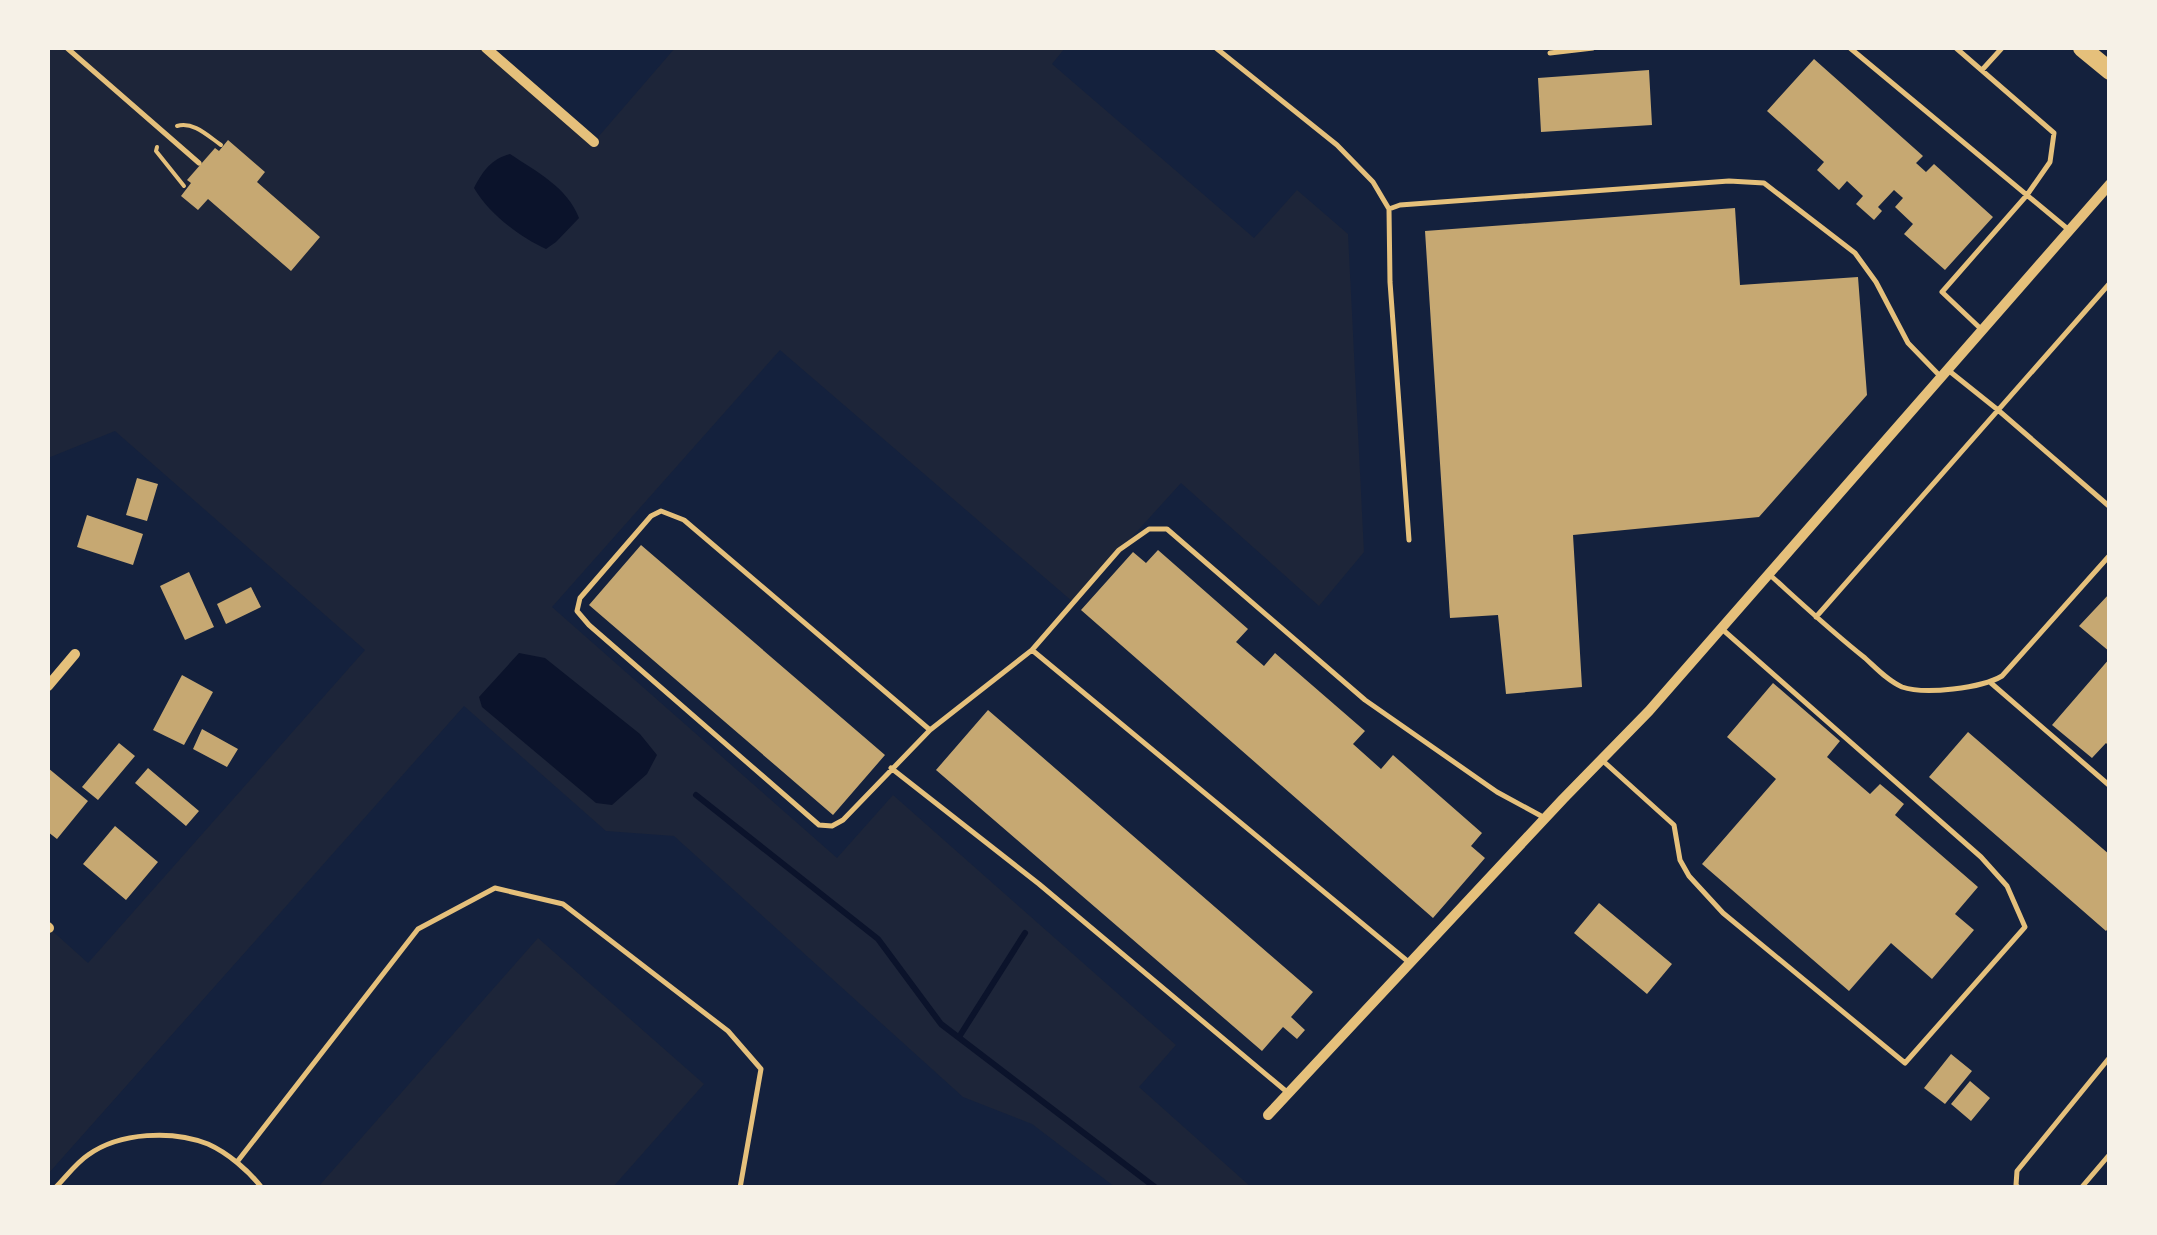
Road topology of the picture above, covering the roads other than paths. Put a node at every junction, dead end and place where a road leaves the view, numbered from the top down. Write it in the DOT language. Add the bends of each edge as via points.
graph roads {
  1 [pos="67,48"];
  2 [pos="486,48"];
  3 [pos="1216,48"];
  4 [pos="1593,48"];
  5 [pos="1850,48"];
  6 [pos="1956,48"];
  7 [pos="2002,48"];
  8 [pos="2082,48"];
  9 [pos="1550,52"];
  10 [pos="1982,70"];
  11 [pos="2110,72"];
  12 [pos="594,142"];
  13 [pos="199,163"];
  14 [pos="2110,184"];
  15 [pos="2027,195"];
  16 [pos="1389,210"];
  17 [pos="2069,230"];
  18 [pos="2110,283"];
  19 [pos="1982,330"];
  20 [pos="1944,373"];
  21 [pos="1998,410"];
  22 [pos="2110,507"];
  23 [pos="1409,540"];
  24 [pos="2110,555"];
  25 [pos="1770,574"];
  26 [pos="1816,617"];
  27 [pos="1722,628"];
  28 [pos="1032,650"];
  29 [pos="75,654"];
  30 [pos="1991,683"];
  31 [pos="48,686"];
  32 [pos="930,730"];
  33 [pos="1601,760"];
  34 [pos="891,768"];
  35 [pos="2110,786"];
  36 [pos="1546,818"];
  37 [pos="1410,964"];
  38 [pos="2110,1057"];
  39 [pos="1288,1093"];
  40 [pos="1268,1115"];
  41 [pos="2110,1154"];
  42 [pos="236,1162"];
  43 [pos="55,1188"];
  44 [pos="262,1188"];
  45 [pos="740,1188"];
  46 [pos="2019,1188"];
  47 [pos="2081,1188"];
  1 -- 13 [label="lane"];
  2 -- 12 [label="street"];
  3 -- 16 [label="lane" via="1337,144"];
  4 -- 9 [label="lane"];
  5 -- 15 [label="lane"];
  6 -- 10 [label="lane"];
  7 -- 10 [label="lane"];
  8 -- 11 [label="main road"];
  10 -- 15 [label="lane" via="2054,132 2050,162"];
  14 -- 17 [label="street"];
  15 -- 17 [label="lane"];
  15 -- 19 [label="lane" via="1942,292"];
  16 -- 20 [label="lane" via="1764,183 1855,254 1908,343"];
  16 -- 23 [label="lane"];
  17 -- 19 [label="street"];
  18 -- 21 [label="lane"];
  19 -- 20 [label="street"];
  20 -- 21 [label="lane"];
  20 -- 25 [label="street"];
  21 -- 22 [label="lane"];
  21 -- 26 [label="lane"];
  24 -- 30 [label="lane"];
  25 -- 26 [label="lane"];
  25 -- 27 [label="street"];
  26 -- 30 [label="lane" via="1907,689"];
  27 -- 33 [label="street"];
  27 -- 33 [label="lane" via="1982,857 2007,886 2025,927 1905,1062 1722,912 1680,860 1674,825"];
  28 -- 32 [label="lane"];
  28 -- 36 [label="lane" via="1119,550 1149,529 1167,529 1365,700"];
  28 -- 37 [label="lane"];
  29 -- 31 [label="street"];
  30 -- 35 [label="lane"];
  32 -- 34 [label="lane"];
  32 -- 34 [label="lane" via="684,520 661,511 580,598 578,611 588,625 819,825 843,820"];
  33 -- 36 [label="street"];
  34 -- 39 [label="lane"];
  36 -- 37 [label="street"];
  37 -- 39 [label="street"];
  38 -- 46 [label="lane" via="2017,1171"];
  39 -- 40 [label="street"];
  41 -- 47 [label="lane"];
  42 -- 43 [label="lane" via="180,1136 132,1137 88,1155"];
  42 -- 44 [label="lane"];
  42 -- 45 [label="lane" via="418,929 495,888 563,904 728,1031 760,1069"];
}
